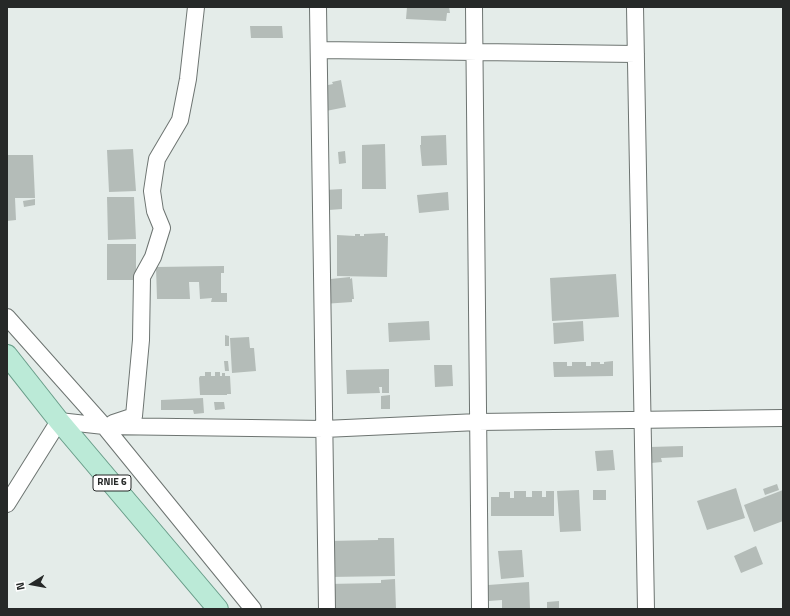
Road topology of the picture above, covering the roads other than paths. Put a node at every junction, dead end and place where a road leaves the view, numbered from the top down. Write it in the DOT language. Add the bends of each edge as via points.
graph roads {
  1 [pos="196,7"];
  2 [pos="318,7"];
  3 [pos="474,7"];
  4 [pos="635,7"];
  5 [pos="319,50"];
  6 [pos="474,52"];
  7 [pos="636,54"];
  8 [pos="7,317"];
  9 [pos="7,355"];
  10 [pos="783,418"];
  11 [pos="642,419"];
  12 [pos="59,421"];
  13 [pos="478,422"];
  14 [pos="104,426"];
  15 [pos="324,430"];
  16 [pos="7,504"];
  17 [pos="218,609"];
  18 [pos="254,609"];
  19 [pos="327,609"];
  20 [pos="480,609"];
  21 [pos="646,609"];
  1 -- 14 [label="street" via="188,79 180,120 157,159 155,171 152,191 155,211 162,228 153,257 142,277 141,340 134,416"];
  2 -- 5 [label="street"];
  3 -- 6 [label="street"];
  4 -- 7 [label="street"];
  5 -- 6 [label="street"];
  5 -- 15 [label="street"];
  6 -- 7 [label="street"];
  6 -- 13 [label="street"];
  7 -- 11 [label="street"];
  8 -- 14 [label="street"];
  9 -- 12 [label="main road, RNIE 6"];
  10 -- 11 [label="street"];
  11 -- 13 [label="street"];
  11 -- 21 [label="street"];
  12 -- 14 [label="street"];
  12 -- 16 [label="street"];
  12 -- 17 [label="main road, RNIE 6"];
  13 -- 15 [label="street"];
  13 -- 20 [label="street"];
  14 -- 15 [label="street"];
  14 -- 18 [label="street"];
  15 -- 19 [label="street"];
}
